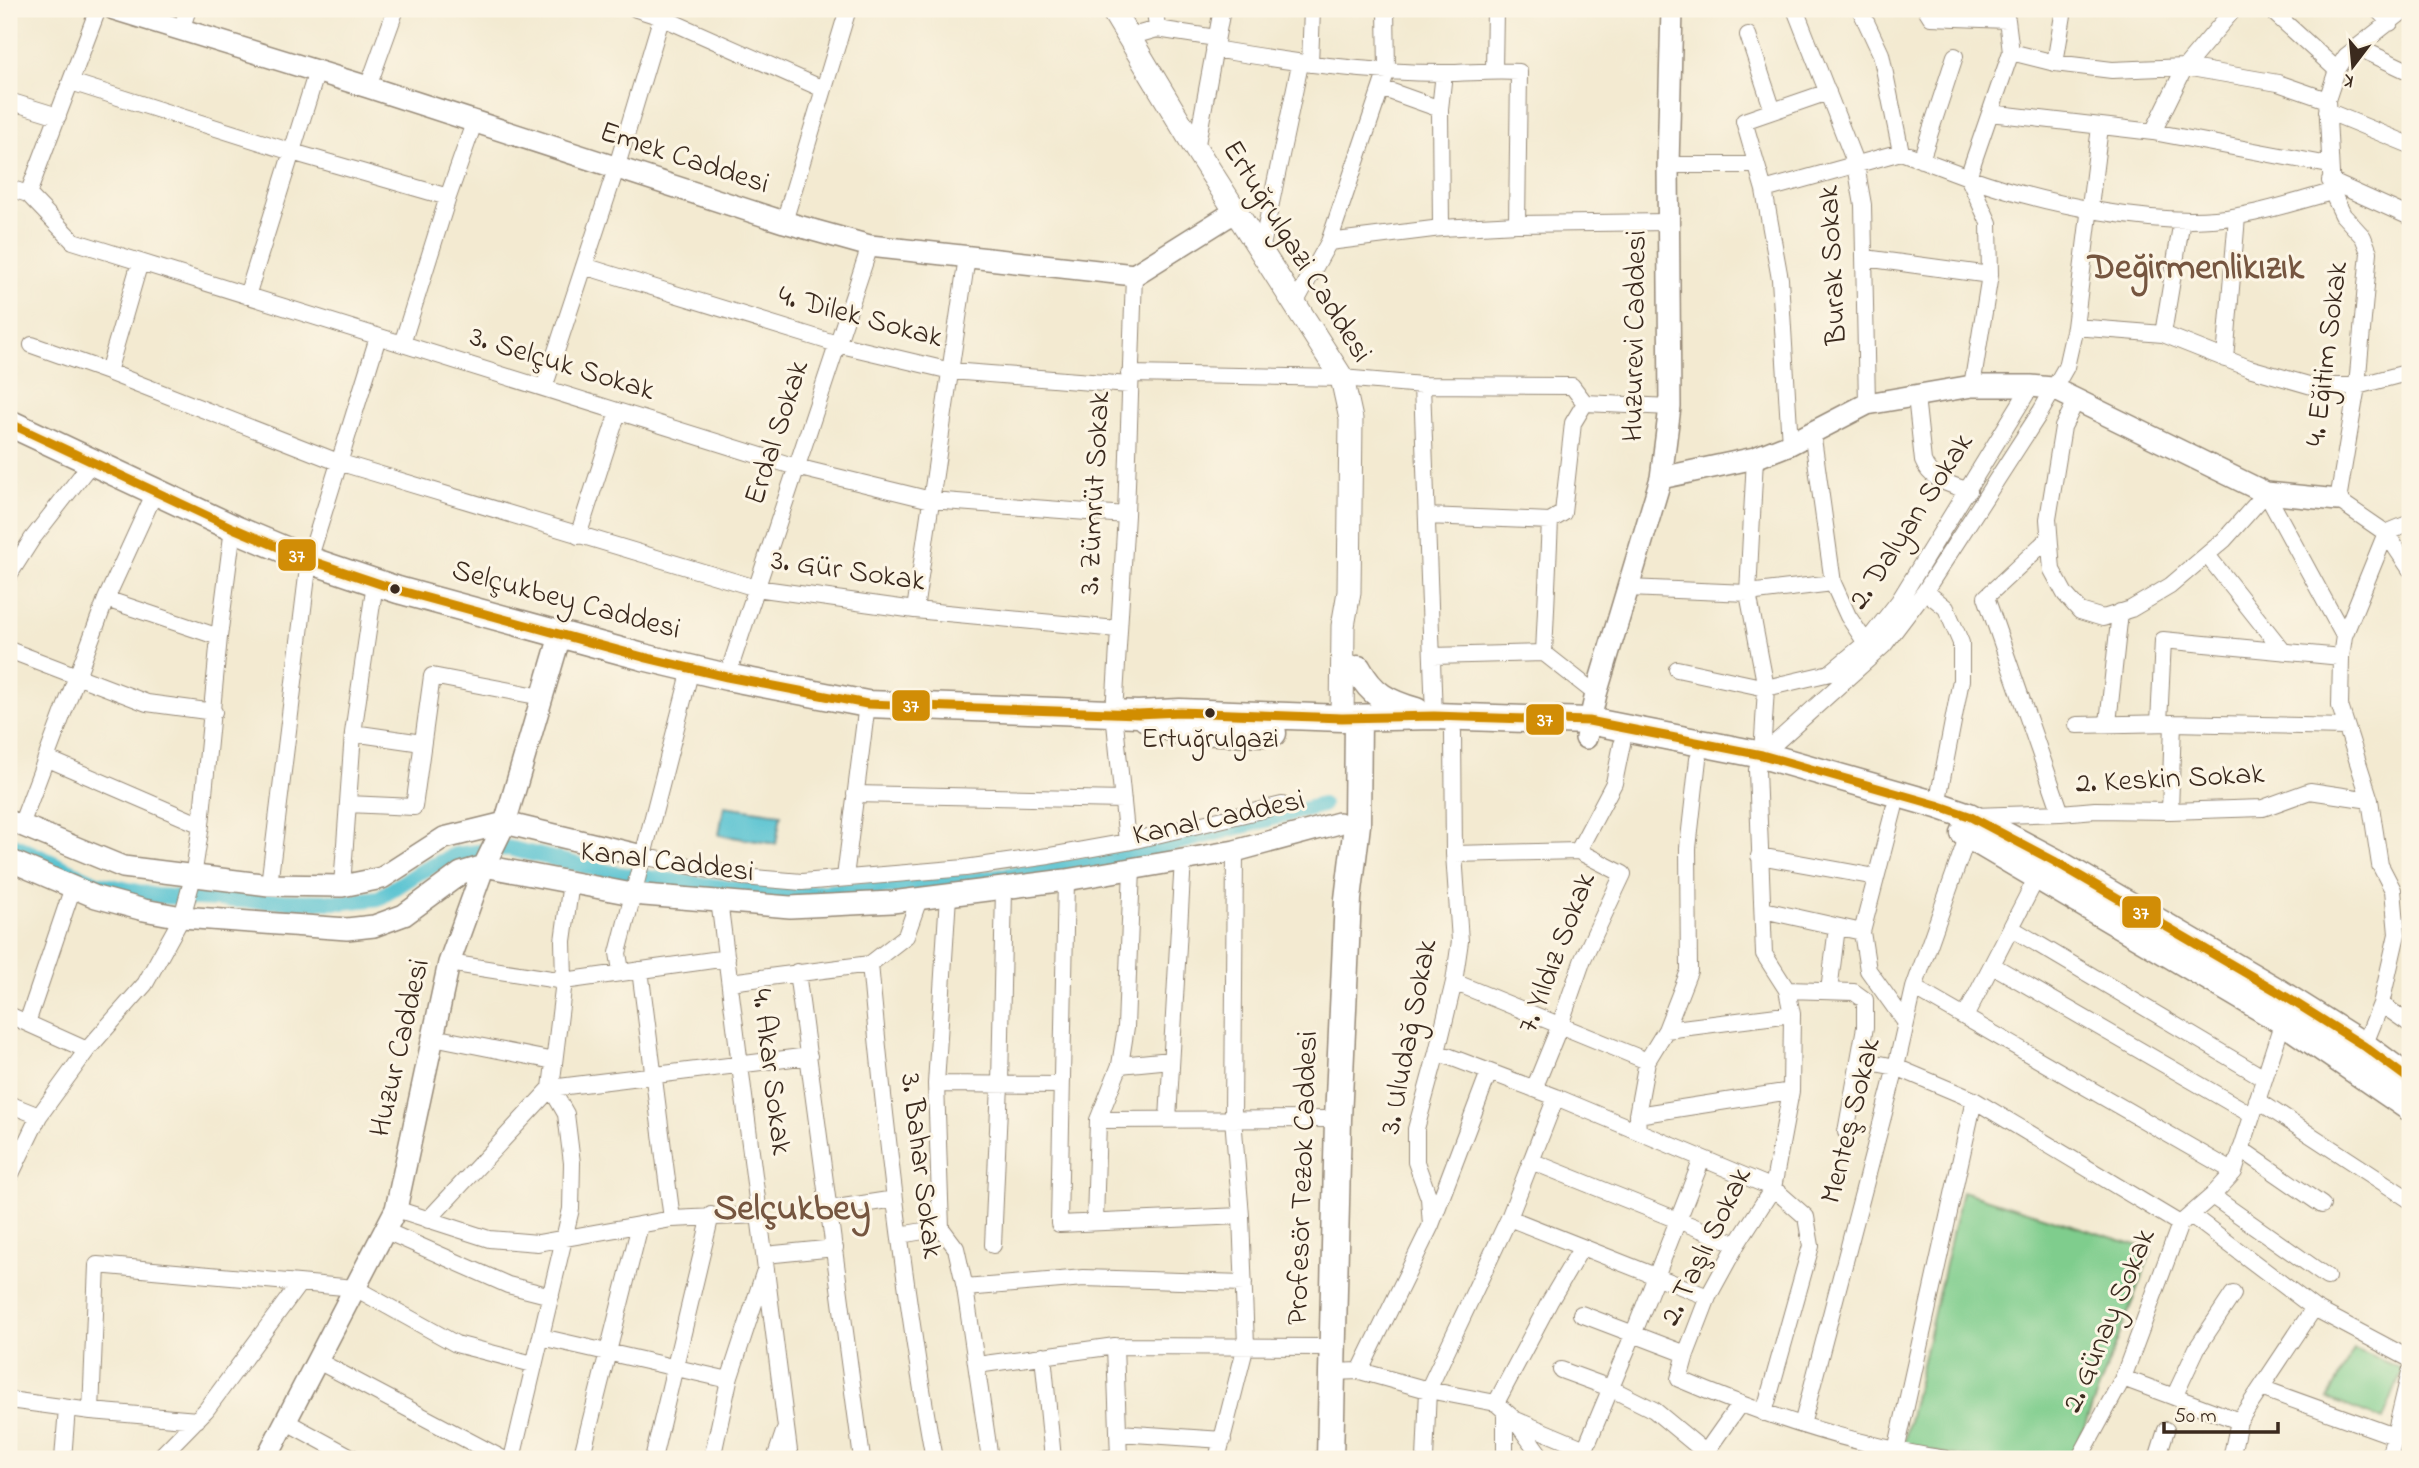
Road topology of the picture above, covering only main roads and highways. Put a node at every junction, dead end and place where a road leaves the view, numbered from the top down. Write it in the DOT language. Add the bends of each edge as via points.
graph roads {
  1 [pos="1112,9"];
  2 [pos="9,423"];
  3 [pos="1349,592"];
  4 [pos="1358,669"];
  5 [pos="1443,724"];
  6 [pos="1350,726"];
  7 [pos="1588,729"];
  8 [pos="1760,763"];
  9 [pos="1969,825"];
  10 [pos="1348,899"];
  11 [pos="2410,1080"];
  12 [pos="2410,1108"];
  13 [pos="1331,1459"];
  1 -- 3 [label="main road, Ertuğrulgazi Caddesi" via="1342,378 1351,419"];
  2 -- 6 [label="main road, Selçukbey Caddesi" via="309,560 560,636 691,669 867,704 1126,713 1179,732"];
  3 -- 4 [label="main road, Ertuğrulgazi Caddesi" via="1358,631"];
  3 -- 6 [label="main road, Ertuğrulgazi Caddesi" via="1343,626"];
  4 -- 5 [label="main road" via="1366,684 1387,701"];
  4 -- 6 [label="main road, Ertuğrulgazi Caddesi"];
  5 -- 6 [label="main road, Selçukbey Caddesi"];
  5 -- 7 [label="main road"];
  6 -- 10 [label="main road" via="1357,825"];
  6 -- 10 [label="main road" via="1339,823"];
  7 -- 8 [label="main road"];
  7 -- 8 [label="main road" via="1622,744 1698,759"];
  8 -- 9 [label="main road" via="1894,809"];
  8 -- 9 [label="main road" via="1937,805"];
  9 -- 11 [label="main road" via="2054,861 2275,990"];
  9 -- 12 [label="main road" via="2038,875 2283,1021"];
  10 -- 13 [label="main road, Profesör Tezok Caddesi"];
}
